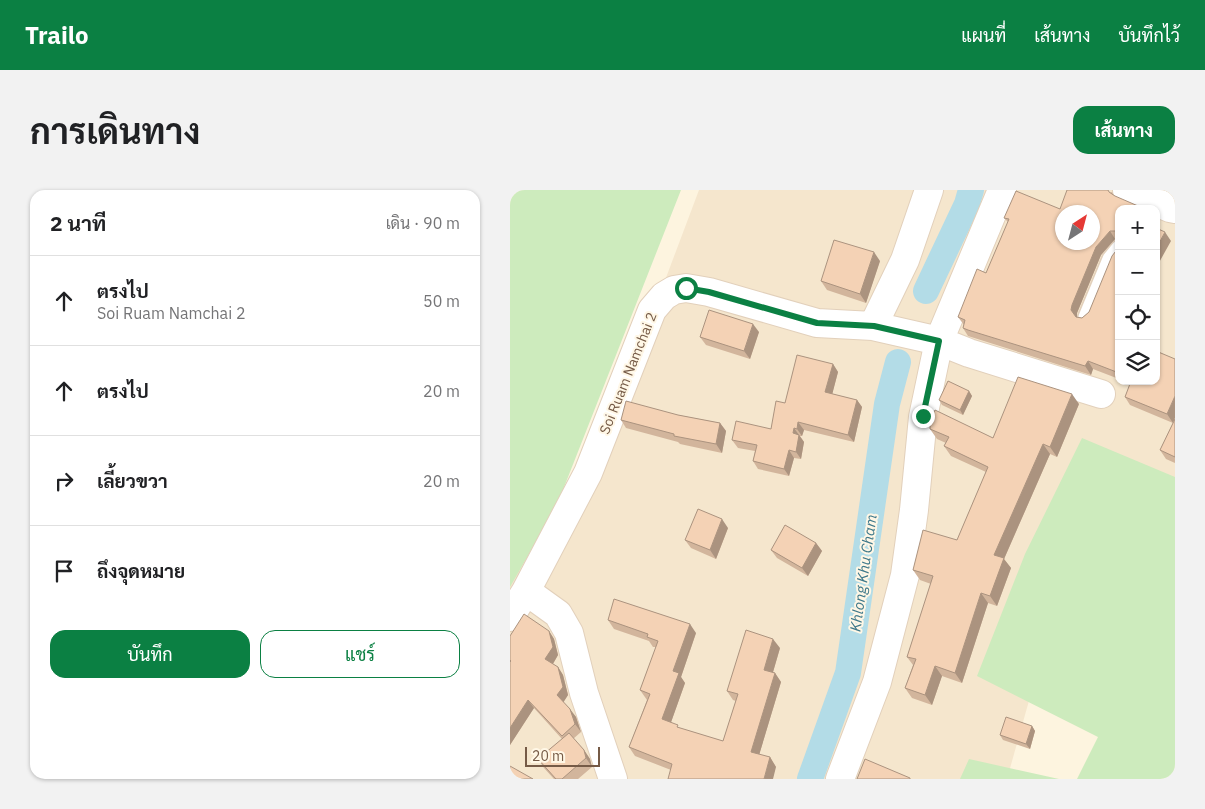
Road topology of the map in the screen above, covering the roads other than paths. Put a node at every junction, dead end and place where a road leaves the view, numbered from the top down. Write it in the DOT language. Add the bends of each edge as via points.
graph roads {
  1 [pos="929,190"];
  2 [pos="1002,190"];
  3 [pos="1138,199"];
  4 [pos="1175,209"];
  5 [pos="1117,250"];
  6 [pos="1086,317"];
  7 [pos="874,326"];
  8 [pos="939,341"];
  9 [pos="1102,394"];
  10 [pos="526,591"];
  11 [pos="510,617"];
  12 [pos="613,779"];
  13 [pos="840,779"];
  1 -- 7 [label="street" via="905,260"];
  2 -- 8 [label="street"];
  3 -- 4 [label="street"];
  5 -- 6 [label="lane" via="1110,259"];
  7 -- 8 [label="street, Soi Ruam Namchai 2"];
  7 -- 10 [label="street, Soi Ruam Namchai 2" via="817,323 686,288 664,296 652,310 588,472"];
  8 -- 9 [label="street, Soi Ruam Namchai 2"];
  8 -- 13 [label="street" via="923,416 905,575 877,682"];
  10 -- 11 [label="street, Soi Ruam Namchai 2"];
  10 -- 12 [label="street" via="558,614 569,632 584,693"];
}
